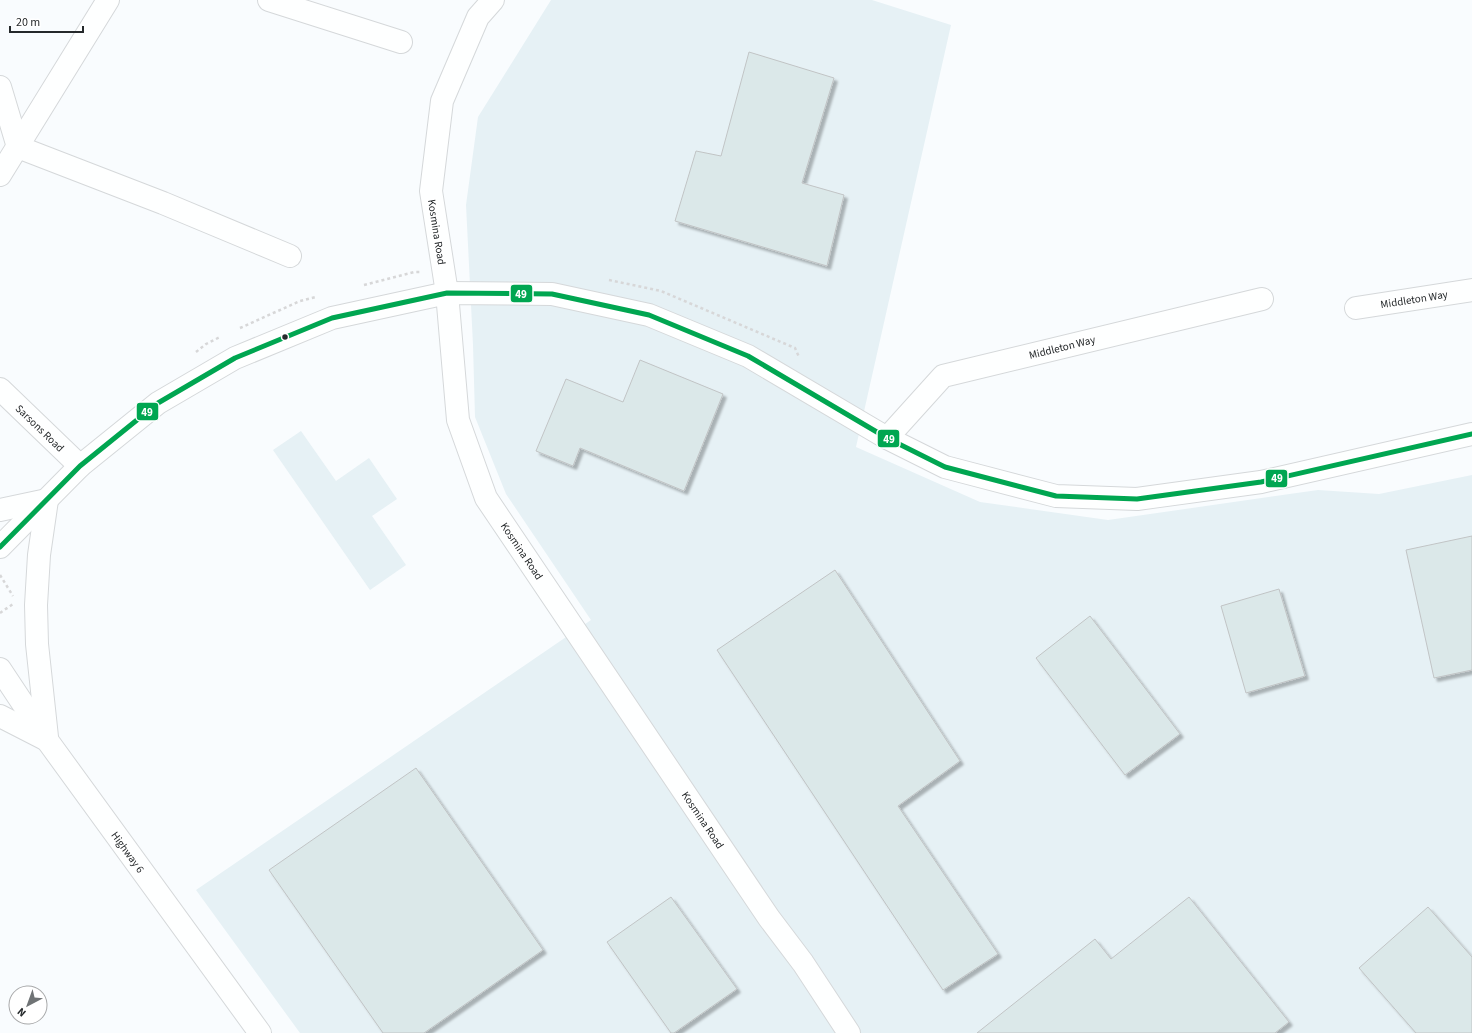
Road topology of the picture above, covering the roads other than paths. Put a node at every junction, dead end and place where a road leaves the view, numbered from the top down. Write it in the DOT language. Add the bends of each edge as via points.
graph roads {
  1 [pos="108,0"];
  2 [pos="269,0"];
  3 [pos="493,0"];
  4 [pos="401,42"];
  5 [pos="0,87"];
  6 [pos="18,147"];
  7 [pos="0,175"];
  8 [pos="290,256"];
  9 [pos="1472,290"];
  10 [pos="447,294"];
  11 [pos="1262,299"];
  12 [pos="1356,308"];
  13 [pos="0,390"];
  14 [pos="1472,434"];
  15 [pos="887,438"];
  16 [pos="80,466"];
  17 [pos="47,500"];
  18 [pos="0,510"];
  19 [pos="0,546"];
  20 [pos="0,669"];
  21 [pos="0,716"];
  22 [pos="47,740"];
  23 [pos="260,1033"];
  24 [pos="849,1033"];
  1 -- 6 [label="street"];
  2 -- 4 [label="street"];
  3 -- 10 [label="street, Kosmina Road" via="478,17 442,101 431,191"];
  5 -- 6 [label="street"];
  6 -- 7 [label="street"];
  6 -- 8 [label="street"];
  9 -- 12 [label="street, Middleton Way"];
  10 -- 15 [label="street" via="552,294 650,315 748,356"];
  10 -- 16 [label="street" via="332,318 235,358 158,403"];
  10 -- 24 [label="street, Kosmina Road" via="458,420 486,498"];
  11 -- 15 [label="street, Middleton Way" via="943,376"];
  13 -- 16 [label="street, Sarsons Road"];
  14 -- 15 [label="street" via="1261,482 1137,499 1056,496 945,467"];
  16 -- 17 [label="street"];
  17 -- 18 [label="street"];
  17 -- 19 [label="street"];
  17 -- 22 [label="street" via="39,555 36,605 37,644"];
  20 -- 22 [label="street, Highway 6"];
  21 -- 22 [label="street"];
  22 -- 23 [label="street, Highway 6"];
}
